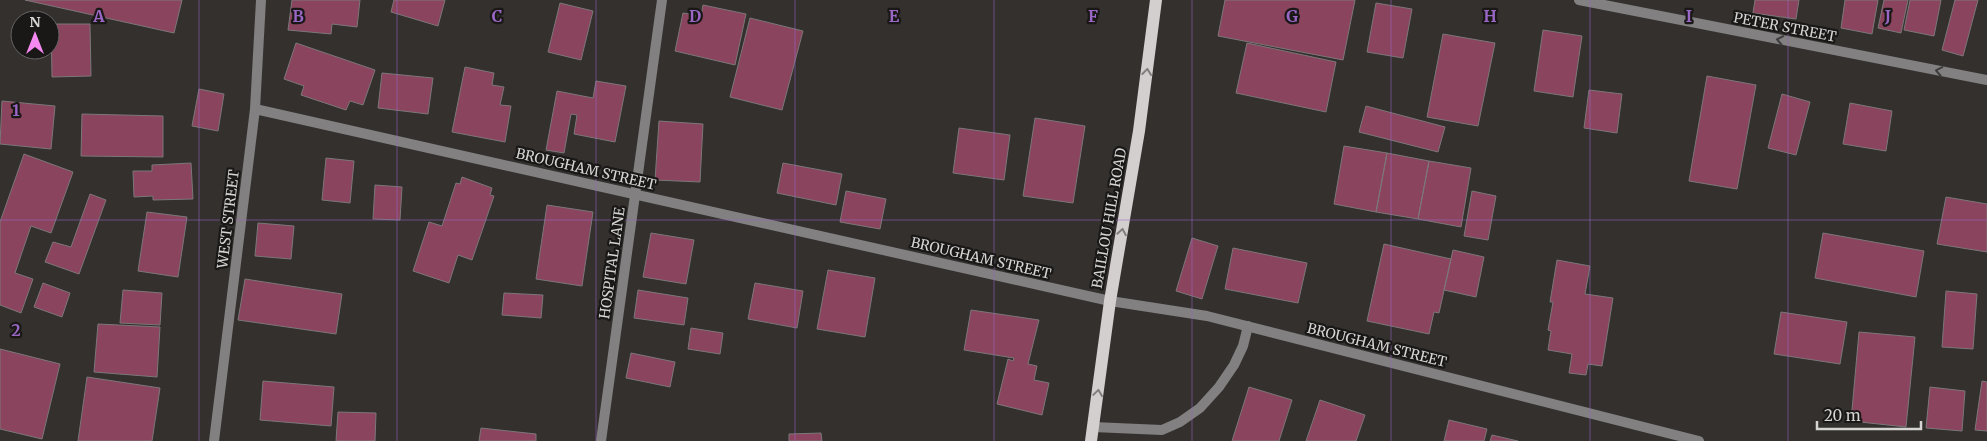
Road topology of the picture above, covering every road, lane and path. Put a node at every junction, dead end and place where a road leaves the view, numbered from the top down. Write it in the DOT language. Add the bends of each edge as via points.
graph roads {
  1 [pos="261,0"];
  2 [pos="662,0"];
  3 [pos="1156,0"];
  4 [pos="1579,0"];
  5 [pos="1987,80"];
  6 [pos="255,109"];
  7 [pos="635,195"];
  8 [pos="1110,301"];
  9 [pos="1248,326"];
  10 [pos="1093,427"];
  11 [pos="214,441"];
  12 [pos="601,441"];
  13 [pos="1091,441"];
  14 [pos="1699,441"];
  1 -- 6 [label="street, WEST STREET"];
  2 -- 7 [label="street, HOSPITAL LANE"];
  8 -- 3 [label="main road, BAILLOU HILL ROAD, one-way" via="1139,131"];
  5 -- 4 [label="street, PETER STREET, one-way"];
  6 -- 7 [label="street, BROUGHAM STREET"];
  6 -- 11 [label="street, WEST STREET"];
  7 -- 8 [label="street, BROUGHAM STREET"];
  7 -- 12 [label="street, HOSPITAL LANE"];
  8 -- 9 [label="street, BROUGHAM STREET" via="1207,316"];
  10 -- 8 [label="main road, BAILLOU HILL ROAD, one-way"];
  9 -- 10 [label="street" via="1234,365 1200,408 1180,422 1162,430"];
  9 -- 14 [label="street, BROUGHAM STREET"];
  10 -- 13 [label="main road, BAILLOU HILL ROAD"];
}
